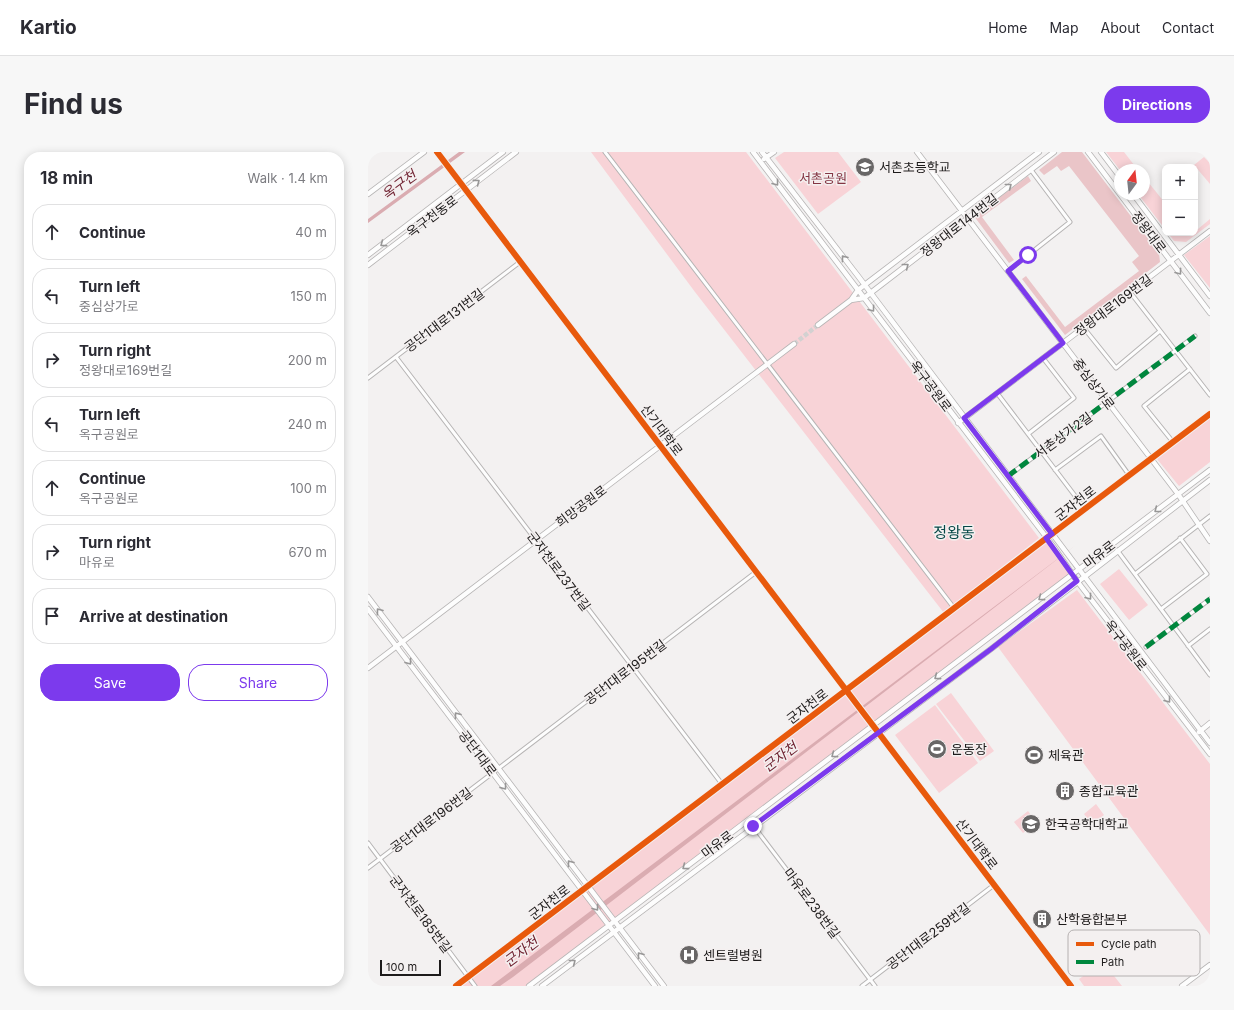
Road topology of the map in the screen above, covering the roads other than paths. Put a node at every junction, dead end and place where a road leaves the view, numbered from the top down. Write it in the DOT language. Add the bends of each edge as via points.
graph roads {
  1 [pos="424,152"];
  2 [pos="503,152"];
  3 [pos="516,152"];
  4 [pos="605,152"];
  5 [pos="753,152"];
  6 [pos="762,152"];
  7 [pos="774,152"];
  8 [pos="917,152"];
  9 [pos="1039,152"];
  10 [pos="1054,152"];
  11 [pos="1088,152"];
  12 [pos="1101,152"];
  13 [pos="438,154"];
  14 [pos="766,158"];
  15 [pos="760,162"];
  16 [pos="1114,169"];
  17 [pos="1031,170"];
  18 [pos="461,184"];
  19 [pos="466,190"];
  20 [pos="368,194"];
  21 [pos="1138,200"];
  22 [pos="962,211"];
  23 [pos="968,218"];
  24 [pos="1210,231"];
  25 [pos="368,255"];
  26 [pos="1179,255"];
  27 [pos="520,262"];
  28 [pos="1171,262"];
  29 [pos="368,266"];
  30 [pos="1008,271"];
  31 [pos="864,285"];
  32 [pos="858,290"];
  33 [pos="1130,292"];
  34 [pos="870,293"];
  35 [pos="1210,296"];
  36 [pos="864,298"];
  37 [pos="851,300"];
  38 [pos="1210,313"];
  39 [pos="818,325"];
  40 [pos="1083,327"];
  41 [pos="1160,331"];
  42 [pos="1195,336"];
  43 [pos="1063,343"];
  44 [pos="794,344"];
  45 [pos="1176,351"];
  46 [pos="396,357"];
  47 [pos="1043,358"];
  48 [pos="767,364"];
  49 [pos="1190,369"];
  50 [pos="368,378"];
  51 [pos="997,393"];
  52 [pos="1210,395"];
  53 [pos="1107,402"];
  54 [pos="1210,414"];
  55 [pos="964,418"];
  56 [pos="958,422"];
  57 [pos="1028,434"];
  58 [pos="1173,442"];
  59 [pos="660,446"];
  60 [pos="1041,450"];
  61 [pos="1151,459"];
  62 [pos="1055,470"];
  63 [pos="1210,470"];
  64 [pos="1129,475"];
  65 [pos="1008,476"];
  66 [pos="1210,480"];
  67 [pos="1178,494"];
  68 [pos="1181,501"];
  69 [pos="1085,509"];
  70 [pos="1210,516"];
  71 [pos="1198,524"];
  72 [pos="1052,534"];
  73 [pos="1046,538"];
  74 [pos="1180,538"];
  75 [pos="536,540"];
  76 [pos="1210,541"];
  77 [pos="1117,550"];
  78 [pos="1078,570"];
  79 [pos="756,572"];
  80 [pos="1072,574"];
  81 [pos="1135,574"];
  82 [pos="1083,576"];
  83 [pos="1077,581"];
  84 [pos="368,597"];
  85 [pos="1210,599"];
  86 [pos="368,608"];
  87 [pos="954,608"];
  88 [pos="1161,609"];
  89 [pos="1173,626"];
  90 [pos="1210,630"];
  91 [pos="402,642"];
  92 [pos="396,646"];
  93 [pos="1188,646"];
  94 [pos="1146,647"];
  95 [pos="632,667"];
  96 [pos="368,668"];
  97 [pos="1210,675"];
  98 [pos="846,690"];
  99 [pos="1210,723"];
  100 [pos="873,726"];
  101 [pos="1201,730"];
  102 [pos="878,733"];
  103 [pos="1195,734"];
  104 [pos="1210,743"];
  105 [pos="1210,754"];
  106 [pos="498,769"];
  107 [pos="493,773"];
  108 [pos="722,784"];
  109 [pos="749,820"];
  110 [pos="753,826"];
  111 [pos="368,843"];
  112 [pos="380,858"];
  113 [pos="368,868"];
  114 [pos="994,885"];
  115 [pos="588,886"];
  116 [pos="583,890"];
  117 [pos="614,921"];
  118 [pos="609,925"];
  119 [pos="619,927"];
  120 [pos="613,931"];
  121 [pos="1210,965"];
  122 [pos="1200,972"];
  123 [pos="1195,976"];
  124 [pos="468,977"];
  125 [pos="870,980"];
  126 [pos="456,986"];
  127 [pos="475,986"];
  128 [pos="529,986"];
  129 [pos="542,986"];
  130 [pos="655,986"];
  131 [pos="664,986"];
  132 [pos="862,986"];
  133 [pos="875,986"];
  134 [pos="1071,986"];
  135 [pos="1182,986"];
  1 -- 20 [label="street"];
  2 -- 18 [label="street, 옥구천동로"];
  19 -- 3 [label="street, 옥구천동로, one-way"];
  4 -- 48 [label="street"];
  5 -- 15 [label="street, 옥구공원로"];
  6 -- 14 [label="street, 옥구공원로"];
  7 -- 14 [label="street"];
  8 -- 22 [label="street, 중심상가로"];
  9 -- 22 [label="street, 정왕대로144번길"];
  10 -- 17 [label="street, 정왕대로144번길"];
  11 -- 28 [label="street, 정왕대로"];
  12 -- 16 [label="street"];
  13 -- 18 [label="street, 산기대학로"];
  14 -- 15 [label="street"];
  31 -- 14 [label="street, 옥구공원로, one-way"];
  15 -- 32 [label="street, 옥구공원로, one-way"];
  23 -- 17 [label="street, 정왕대로144번길, one-way"];
  17 -- 30 [label="street" via="1070,222"];
  18 -- 19 [label="street, 산기대학로"];
  18 -- 25 [label="street, 옥구천동로, one-way"];
  19 -- 27 [label="street, 산기대학로"];
  19 -- 29 [label="street, 옥구천동로"];
  21 -- 26 [label="street, 정왕대로"];
  22 -- 23 [label="street, 중심상가로"];
  22 -- 31 [label="street, 정왕대로144번길"];
  23 -- 30 [label="street, 중심상가로"];
  34 -- 23 [label="street, 정왕대로144번길, one-way"];
  24 -- 26 [label="street, 정왕대로169번길"];
  26 -- 28 [label="street, 정왕대로169번길"];
  26 -- 35 [label="street, 정왕대로"];
  27 -- 46 [label="street, 공단1대로131번길"];
  27 -- 59 [label="street, 산기대학로"];
  28 -- 33 [label="street, 정왕대로169번길"];
  28 -- 38 [label="street, 정왕대로, one-way"];
  30 -- 43 [label="street, 중심상가로"];
  31 -- 32 [label="street, 정왕대로144번길"];
  31 -- 34 [label="street, 옥구공원로"];
  32 -- 36 [label="street, 옥구공원로"];
  32 -- 37 [label="street, 정왕대로144번길"];
  33 -- 40 [label="street, 정왕대로169번길"];
  33 -- 41 [label="street"];
  34 -- 36 [label="street, 정왕대로144번길"];
  34 -- 55 [label="street, 옥구공원로"];
  36 -- 37 [label="street"];
  36 -- 56 [label="street, 옥구공원로, one-way"];
  37 -- 39 [label="street"];
  40 -- 41 [label="street" via="1116,368"];
  40 -- 43 [label="street, 정왕대로169번길"];
  41 -- 45 [label="street"];
  42 -- 45 [label="street, 서촌상가2길"];
  43 -- 47 [label="street, 정왕대로169번길"];
  43 -- 53 [label="street, 중심상가로"];
  44 -- 48 [label="street, 희망공원로"];
  45 -- 49 [label="street"];
  45 -- 53 [label="street, 서촌상가2길"];
  46 -- 50 [label="street, 공단1대로131번길"];
  46 -- 75 [label="street, 군자천로237번길"];
  47 -- 51 [label="street, 정왕대로169번길"];
  47 -- 57 [label="street" via="1074,398"];
  48 -- 59 [label="street, 희망공원로"];
  48 -- 87 [label="street"];
  49 -- 52 [label="street"];
  49 -- 58 [label="street" via="1144,406"];
  51 -- 55 [label="street, 정왕대로169번길"];
  51 -- 57 [label="street"];
  53 -- 60 [label="street, 서촌상가2길"];
  53 -- 61 [label="street, 중심상가로"];
  54 -- 58 [label="street, 군자천로"];
  55 -- 56 [label="street, 정왕대로169번길"];
  55 -- 65 [label="street, 옥구공원로"];
  56 -- 73 [label="street, 옥구공원로"];
  57 -- 60 [label="street"];
  58 -- 61 [label="street, 군자천로"];
  59 -- 75 [label="street, 희망공원로"];
  59 -- 79 [label="street, 산기대학로"];
  60 -- 62 [label="street"];
  60 -- 65 [label="street, 서촌상가2길"];
  61 -- 64 [label="street, 군자천로"];
  61 -- 67 [label="street, 중심상가로"];
  62 -- 64 [label="street" via="1101,436"];
  62 -- 69 [label="street"];
  63 -- 67 [label="street, 마유로"];
  64 -- 69 [label="street, 군자천로"];
  65 -- 72 [label="street, 옥구공원로"];
  66 -- 68 [label="street, 마유로"];
  67 -- 68 [label="street, 중심상가로"];
  67 -- 78 [label="street, 마유로, one-way"];
  68 -- 71 [label="street, 중심상가로"];
  68 -- 77 [label="street, 마유로"];
  69 -- 72 [label="street, 군자천로"];
  70 -- 71 [label="street"];
  71 -- 74 [label="street"];
  71 -- 76 [label="street, 중심상가로"];
  72 -- 73 [label="street, 군자천로"];
  72 -- 78 [label="street, 옥구공원로"];
  73 -- 80 [label="street, 옥구공원로"];
  73 -- 87 [label="street, 군자천로"];
  74 -- 81 [label="street"];
  74 -- 88 [label="street" via="1207,574"];
  75 -- 91 [label="street, 희망공원로"];
  75 -- 95 [label="street, 군자천로237번길"];
  77 -- 81 [label="street"];
  77 -- 82 [label="street, 마유로"];
  78 -- 80 [label="street, 마유로"];
  78 -- 82 [label="street, 옥구공원로"];
  79 -- 95 [label="street, 공단1대로195번길"];
  79 -- 98 [label="street, 산기대학로"];
  80 -- 83 [label="street, 옥구공원로"];
  80 -- 100 [label="street, 마유로, one-way"];
  81 -- 88 [label="street"];
  82 -- 83 [label="street, 마유로"];
  82 -- 101 [label="street, 옥구공원로"];
  83 -- 102 [label="street, 마유로"];
  83 -- 103 [label="street, 옥구공원로, one-way"];
  91 -- 84 [label="street, one-way"];
  85 -- 89 [label="street"];
  86 -- 92 [label="street, 공단1대로"];
  87 -- 98 [label="street, 군자천로"];
  88 -- 89 [label="street"];
  89 -- 93 [label="street"];
  89 -- 94 [label="street"];
  90 -- 93 [label="street"];
  91 -- 92 [label="street, 희망공원로"];
  106 -- 91 [label="street, one-way"];
  92 -- 96 [label="street, 희망공원로"];
  92 -- 107 [label="street, 공단1대로, one-way"];
  93 -- 97 [label="street"];
  95 -- 106 [label="street, 공단1대로195번길"];
  95 -- 108 [label="street, 군자천로237번길"];
  98 -- 100 [label="street, 산기대학로"];
  98 -- 108 [label="street, 군자천로"];
  99 -- 101 [label="street"];
  100 -- 102 [label="street, 산기대학로"];
  100 -- 109 [label="street, 마유로, one-way"];
  101 -- 103 [label="street"];
  101 -- 104 [label="street, 옥구공원로"];
  102 -- 110 [label="street, 마유로"];
  102 -- 114 [label="street, 산기대학로"];
  103 -- 105 [label="street, 옥구공원로"];
  106 -- 107 [label="street, 공단1대로195번길"];
  115 -- 106 [label="street, one-way"];
  107 -- 112 [label="street, 공단1대로196번길"];
  107 -- 116 [label="street, 공단1대로, one-way"];
  108 -- 115 [label="street, 군자천로"];
  109 -- 110 [label="street, 마유로238번길"];
  109 -- 117 [label="street, 마유로, one-way"];
  110 -- 119 [label="street, 마유로"];
  110 -- 125 [label="street, 마유로238번길"];
  111 -- 112 [label="street, 군자천로185번길"];
  112 -- 113 [label="street, 공단1대로196번길"];
  112 -- 124 [label="street, 군자천로185번길"];
  114 -- 125 [label="street, 공단1대로259번길"];
  114 -- 134 [label="street, 산기대학로"];
  115 -- 116 [label="street, 군자천로"];
  115 -- 117 [label="street"];
  116 -- 118 [label="street, 공단1대로, one-way"];
  116 -- 124 [label="street, 군자천로"];
  117 -- 118 [label="street, 마유로"];
  117 -- 119 [label="street"];
  118 -- 120 [label="street"];
  118 -- 128 [label="street, 마유로"];
  119 -- 120 [label="street, 마유로"];
  131 -- 119 [label="street, one-way"];
  129 -- 120 [label="street, 마유로, one-way"];
  120 -- 130 [label="street"];
  121 -- 122 [label="street"];
  123 -- 135 [label="street"];
  124 -- 126 [label="street, 군자천로"];
  124 -- 127 [label="street, 군자천로185번길"];
  125 -- 132 [label="street, 공단1대로259번길"];
  125 -- 133 [label="street, 마유로238번길"];
}
